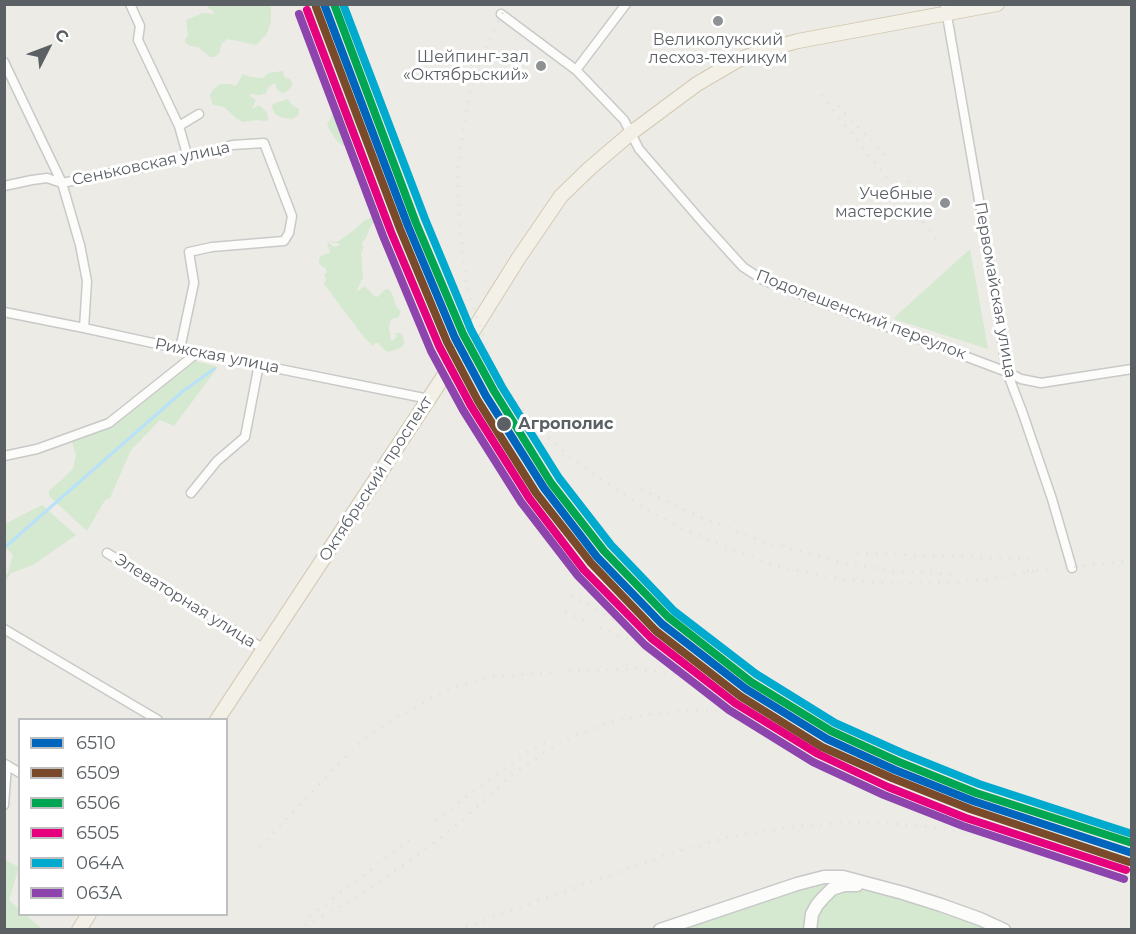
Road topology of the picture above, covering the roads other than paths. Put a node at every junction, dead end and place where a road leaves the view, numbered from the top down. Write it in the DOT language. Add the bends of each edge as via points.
graph roads {
  1 [pos="130,4"];
  2 [pos="626,4"];
  3 [pos="997,4"];
  4 [pos="946,9"];
  5 [pos="501,14"];
  6 [pos="4,62"];
  7 [pos="576,70"];
  8 [pos="199,114"];
  9 [pos="179,126"];
  10 [pos="631,134"];
  11 [pos="188,158"];
  12 [pos="62,183"];
  13 [pos="4,186"];
  14 [pos="4,312"];
  15 [pos="84,328"];
  16 [pos="180,349"];
  17 [pos="197,352"];
  18 [pos="259,364"];
  19 [pos="1131,369"];
  20 [pos="1006,372"];
  21 [pos="429,399"];
  22 [pos="4,456"];
  23 [pos="191,493"];
  24 [pos="107,553"];
  25 [pos="1072,568"];
  26 [pos="4,629"];
  27 [pos="264,649"];
  28 [pos="155,718"];
  29 [pos="218,718"];
  30 [pos="6,765"];
  31 [pos="4,805"];
  32 [pos="875,885"];
  33 [pos="88,916"];
  34 [pos="79,930"];
  35 [pos="660,930"];
  36 [pos="810,930"];
  37 [pos="1004,930"];
  1 -- 9 [label="street" via="140,26 138,40"];
  2 -- 7 [label="street"];
  3 -- 4 [label="main road, Октябрьский проспект"];
  4 -- 10 [label="main road, Октябрьский проспект" via="798,41 738,60 698,84"];
  4 -- 20 [label="street, Первомайская улица"];
  5 -- 7 [label="street, Подолешенский переулок"];
  6 -- 12 [label="street"];
  7 -- 10 [label="street, Подолешенский переулок" via="624,120"];
  8 -- 9 [label="street"];
  9 -- 11 [label="street"];
  10 -- 20 [label="street, Подолешенский переулок" via="704,224 743,267 763,280"];
  10 -- 21 [label="main road, Октябрьский проспект" via="561,196"];
  11 -- 12 [label="street, Сеньковская улица"];
  11 -- 16 [label="street, Сеньковская улица" via="232,145 264,143 292,216 284,241 189,252 194,283"];
  12 -- 13 [label="street, Сеньковская улица" via="47,178"];
  12 -- 15 [label="street" via="87,281"];
  14 -- 15 [label="street, Рижская улица"];
  15 -- 16 [label="street, Рижская улица"];
  16 -- 17 [label="street, Рижская улица"];
  17 -- 18 [label="street, Рижская улица"];
  17 -- 22 [label="street" via="109,423 37,449"];
  18 -- 21 [label="street, Рижская улица"];
  18 -- 23 [label="street" via="245,437"];
  19 -- 20 [label="street, Подолешенский переулок" via="1041,383"];
  20 -- 25 [label="street, Первомайская улица" via="1052,499"];
  21 -- 27 [label="main road, Октябрьский проспект"];
  24 -- 27 [label="street, Элеваторная улица"];
  26 -- 28 [label="street"];
  27 -- 29 [label="main road, Октябрьский проспект"];
  30 -- 31 [label="street"];
  32 -- 35 [label="main road" via="824,877"];
  32 -- 36 [label="main road" via="832,889 812,914"];
  32 -- 37 [label="main road"];
  33 -- 34 [label="main road"];
}
